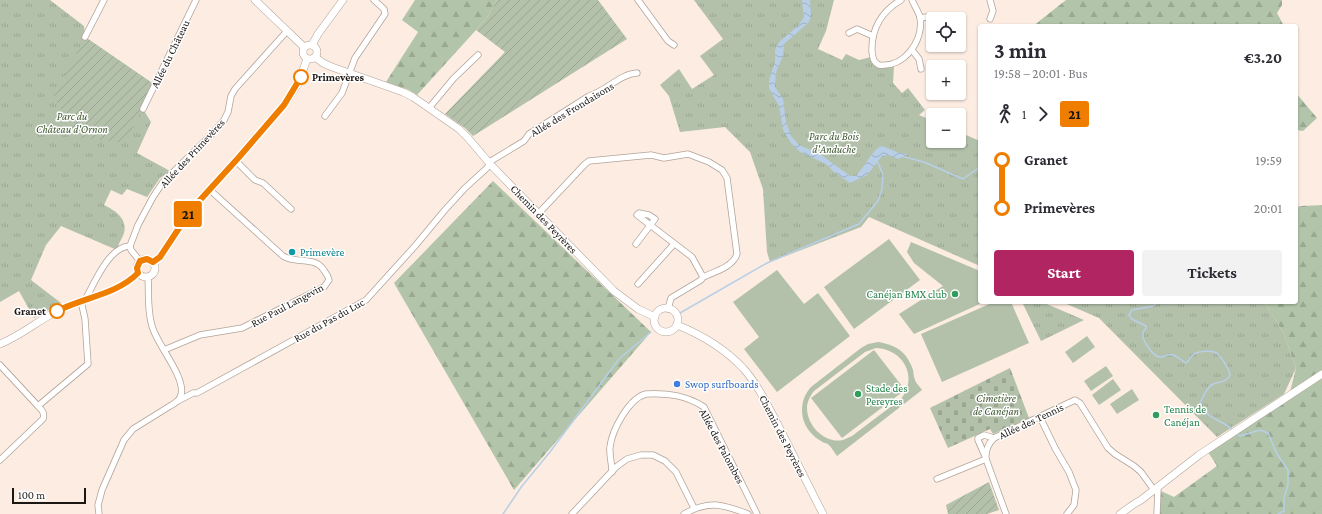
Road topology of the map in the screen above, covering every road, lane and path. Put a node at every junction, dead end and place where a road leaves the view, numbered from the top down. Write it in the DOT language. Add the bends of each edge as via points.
graph roads {
  1 [pos="104,0"];
  2 [pos="196,0"];
  3 [pos="254,0"];
  4 [pos="342,0"];
  5 [pos="374,0"];
  6 [pos="638,0"];
  7 [pos="901,0"];
  8 [pos="912,0"];
  9 [pos="990,0"];
  10 [pos="926,17"];
  11 [pos="920,18"];
  12 [pos="990,19"];
  13 [pos="287,31"];
  14 [pos="849,33"];
  15 [pos="873,36"];
  16 [pos="85,37"];
  17 [pos="674,45"];
  18 [pos="308,46"];
  19 [pos="912,50"];
  20 [pos="478,55"];
  21 [pos="315,56"];
  22 [pos="307,59"];
  23 [pos="921,69"];
  24 [pos="637,73"];
  25 [pos="349,74"];
  26 [pos="429,108"];
  27 [pos="143,109"];
  28 [pos="325,116"];
  29 [pos="236,161"];
  30 [pos="490,163"];
  31 [pos="210,190"];
  32 [pos="291,208"];
  33 [pos="538,213"];
  34 [pos="636,244"];
  35 [pos="674,244"];
  36 [pos="130,246"];
  37 [pos="140,261"];
  38 [pos="153,262"];
  39 [pos="138,273"];
  40 [pos="148,277"];
  41 [pos="703,277"];
  42 [pos="638,284"];
  43 [pos="83,301"];
  44 [pos="668,309"];
  45 [pos="655,317"];
  46 [pos="677,325"];
  47 [pos="0,344"];
  48 [pos="164,350"];
  49 [pos="0,365"];
  50 [pos="1322,374"];
  51 [pos="181,388"];
  52 [pos="193,394"];
  53 [pos="176,402"];
  54 [pos="38,406"];
  55 [pos="1040,417"];
  56 [pos="994,438"];
  57 [pos="986,458"];
  58 [pos="0,460"];
  59 [pos="612,472"];
  60 [pos="937,479"];
  61 [pos="1156,488"];
  62 [pos="694,508"];
  63 [pos="99,514"];
  64 [pos="572,514"];
  65 [pos="684,514"];
  66 [pos="748,514"];
  67 [pos="757,514"];
  68 [pos="823,514"];
  69 [pos="1006,514"];
  70 [pos="1067,514"];
  71 [pos="1120,514"];
  72 [pos="1156,514"];
  1 -- 16 [label="street"];
  2 -- 27 [label="street, Allée du Château"];
  3 -- 13 [label="street"];
  4 -- 18 [label="street"];
  5 -- 25 [label="street" via="384,9 385,14 355,58"];
  6 -- 17 [label="street" via="668,41"];
  7 -- 15 [label="street" via="891,6 881,18"];
  8 -- 11 [label="street"];
  9 -- 12 [label="street"];
  10 -- 11 [label="street"];
  11 -- 19 [label="street" via="918,37"];
  13 -- 18 [label="street"];
  13 -- 36 [label="street, Allée des Primevères" via="235,89 227,115 217,129 163,182 138,225"];
  14 -- 15 [label="street" via="858,29"];
  15 -- 19 [label="street" via="873,60 879,65 899,61"];
  18 -- 21 [label="street" via="317,50"];
  18 -- 22 [label="street" via="302,54"];
  19 -- 23 [label="street" via="919,59"];
  20 -- 26 [label="street" via="454,78"];
  21 -- 22 [label="street"];
  21 -- 25 [label="street, Chemin des Peyrères" via="327,65"];
  22 -- 29 [label="street" via="299,82 284,105"];
  24 -- 30 [label="street, Allée des Frondaisons" via="630,74 589,96 529,134 524,141"];
  25 -- 26 [label="street, Chemin des Peyrères" via="403,92"];
  25 -- 28 [label="street" via="342,93"];
  26 -- 30 [label="street, Chemin des Peyrères" via="459,129"];
  29 -- 31 [label="street"];
  29 -- 32 [label="street" via="255,180 263,183"];
  30 -- 33 [label="street, Chemin des Peyrères"];
  30 -- 52 [label="street, Rue du Pas du Luc" via="366,300"];
  31 -- 38 [label="street" via="185,219 160,257"];
  31 -- 48 [label="street, Rue Paul Langevin" via="283,256 289,260 321,265 329,280 324,287 242,328 200,335"];
  33 -- 41 [label="street" via="589,161 651,155 664,158 692,155 722,170 726,176 737,254 730,264"];
  33 -- 45 [label="street, Chemin des Peyrères" via="614,291 630,304"];
  34 -- 35 [label="street" via="650,226"];
  35 -- 41 [label="street" via="692,257"];
  35 -- 42 [label="street"];
  36 -- 37 [label="street"];
  36 -- 43 [label="street" via="110,257"];
  37 -- 38 [label="street" via="147,259"];
  37 -- 39 [label="street"];
  38 -- 40 [label="street" via="154,272"];
  39 -- 40 [label="street"];
  39 -- 43 [label="street" via="116,289"];
  40 -- 48 [label="street" via="151,325"];
  41 -- 44 [label="street" via="671,298"];
  43 -- 47 [label="street" via="54,312 23,333"];
  43 -- 54 [label="street" via="88,364"];
  44 -- 45 [label="street" via="658,312"];
  44 -- 46 [label="street" via="676,315"];
  45 -- 46 [label="street" via="655,325 660,330 672,331"];
  46 -- 68 [label="street, Chemin des Peyrères" via="713,342 734,359 748,375 765,400"];
  48 -- 51 [label="street" via="181,382"];
  49 -- 54 [label="street"];
  50 -- 61 [label="street" via="1228,435"];
  51 -- 52 [label="street"];
  51 -- 53 [label="street" via="181,396"];
  52 -- 53 [label="street, Rue du Pas du Luc"];
  53 -- 63 [label="street, Rue du Pas du Luc" via="128,434 99,499"];
  54 -- 58 [label="street" via="43,412 43,419"];
  55 -- 56 [label="street, Allée des Tennis"];
  55 -- 61 [label="street, Allée des Tennis" via="1075,400 1080,403 1108,448 1134,466"];
  55 -- 70 [label="street" via="1076,490 1074,505"];
  56 -- 57 [label="street, Allée des Tennis" via="989,443"];
  56 -- 57 [label="street" via="984,435 978,438"];
  57 -- 60 [label="street"];
  57 -- 69 [label="street"];
  59 -- 62 [label="street" via="627,459 640,455 666,461 676,472"];
  59 -- 64 [label="street"];
  59 -- 67 [label="street, Allée des Palombes" via="612,437 623,414 636,398 646,394 681,396 694,400 704,407"];
  61 -- 71 [label="street"];
  61 -- 72 [label="street"];
  62 -- 65 [label="street"];
  62 -- 66 [label="street" via="717,504"];
}
